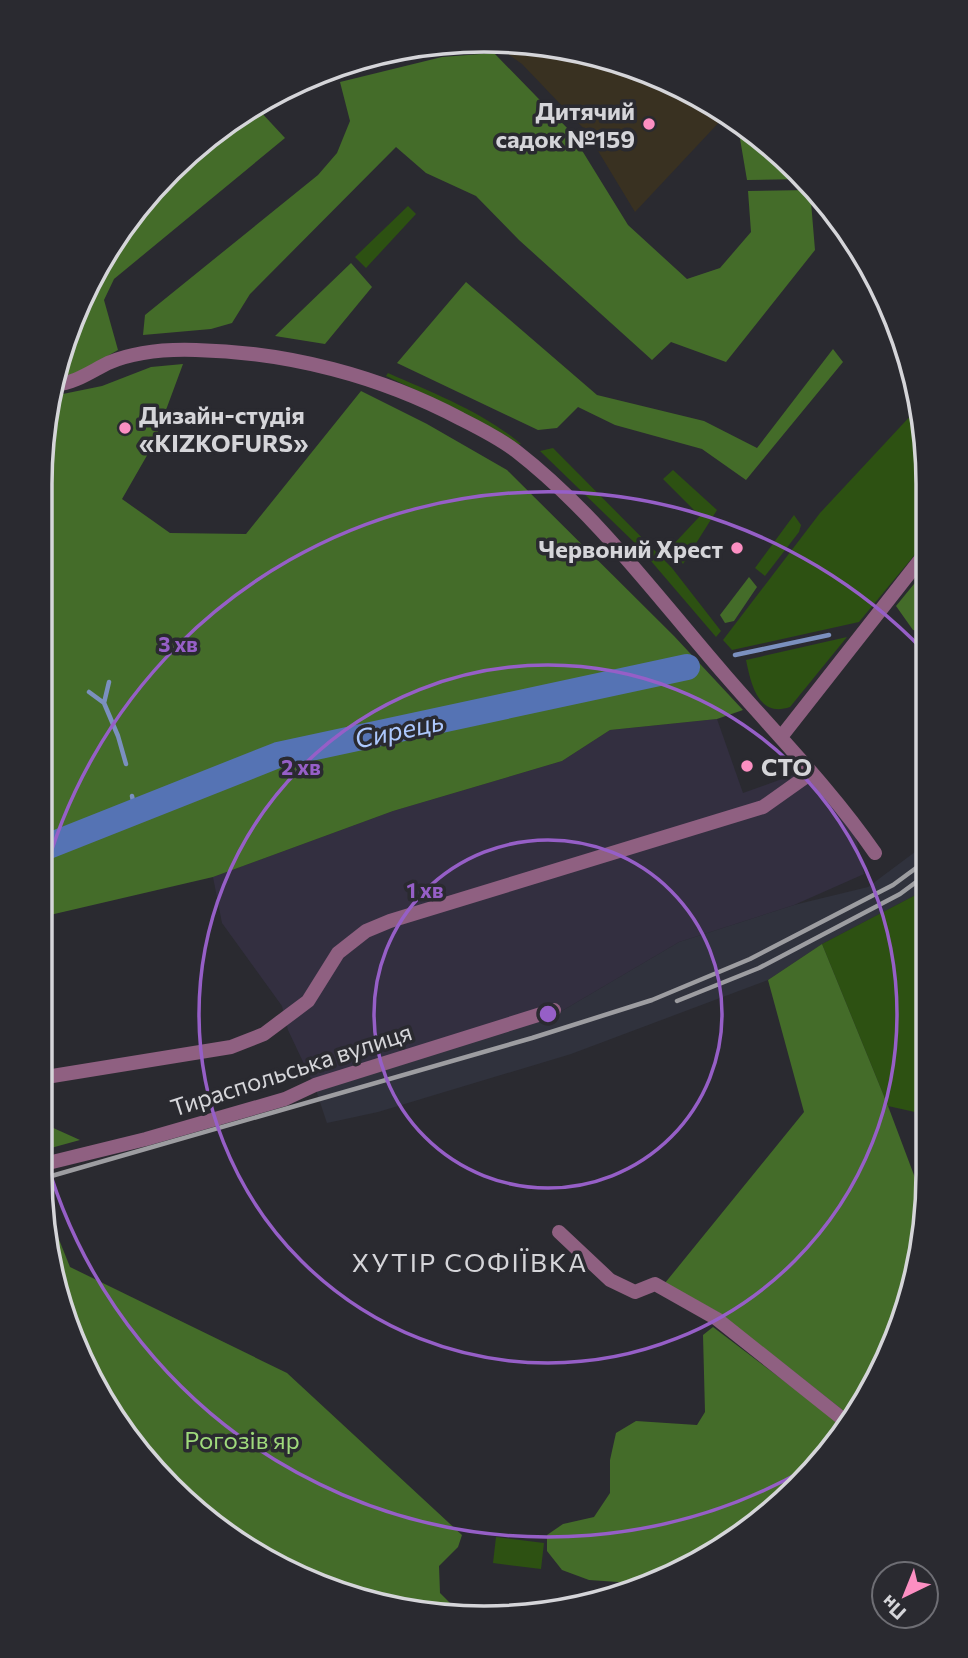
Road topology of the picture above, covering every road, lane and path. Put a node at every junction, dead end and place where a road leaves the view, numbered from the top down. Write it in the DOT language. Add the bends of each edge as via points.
graph roads {
  1 [pos="64,384"];
  2 [pos="916,565"];
  3 [pos="781,737"];
  4 [pos="811,772"];
  5 [pos="875,853"];
  6 [pos="554,1010"];
  7 [pos="52,1075"];
  8 [pos="52,1163"];
  9 [pos="559,1232"];
  10 [pos="841,1417"];
  1 -- 3 [label="street" via="136,353 196,349 319,366 371,379 442,409 515,450 616,545"];
  2 -- 3 [label="street"];
  3 -- 4 [label="street"];
  4 -- 5 [label="street"];
  4 -- 7 [label="street" via="763,807 366,931 338,953 308,1001 264,1034 231,1047"];
  6 -- 8 [label="street, Тираспольська вулиця" via="314,1085 285,1100"];
  9 -- 10 [label="street" via="610,1280 635,1292 655,1284 717,1319"];
}
